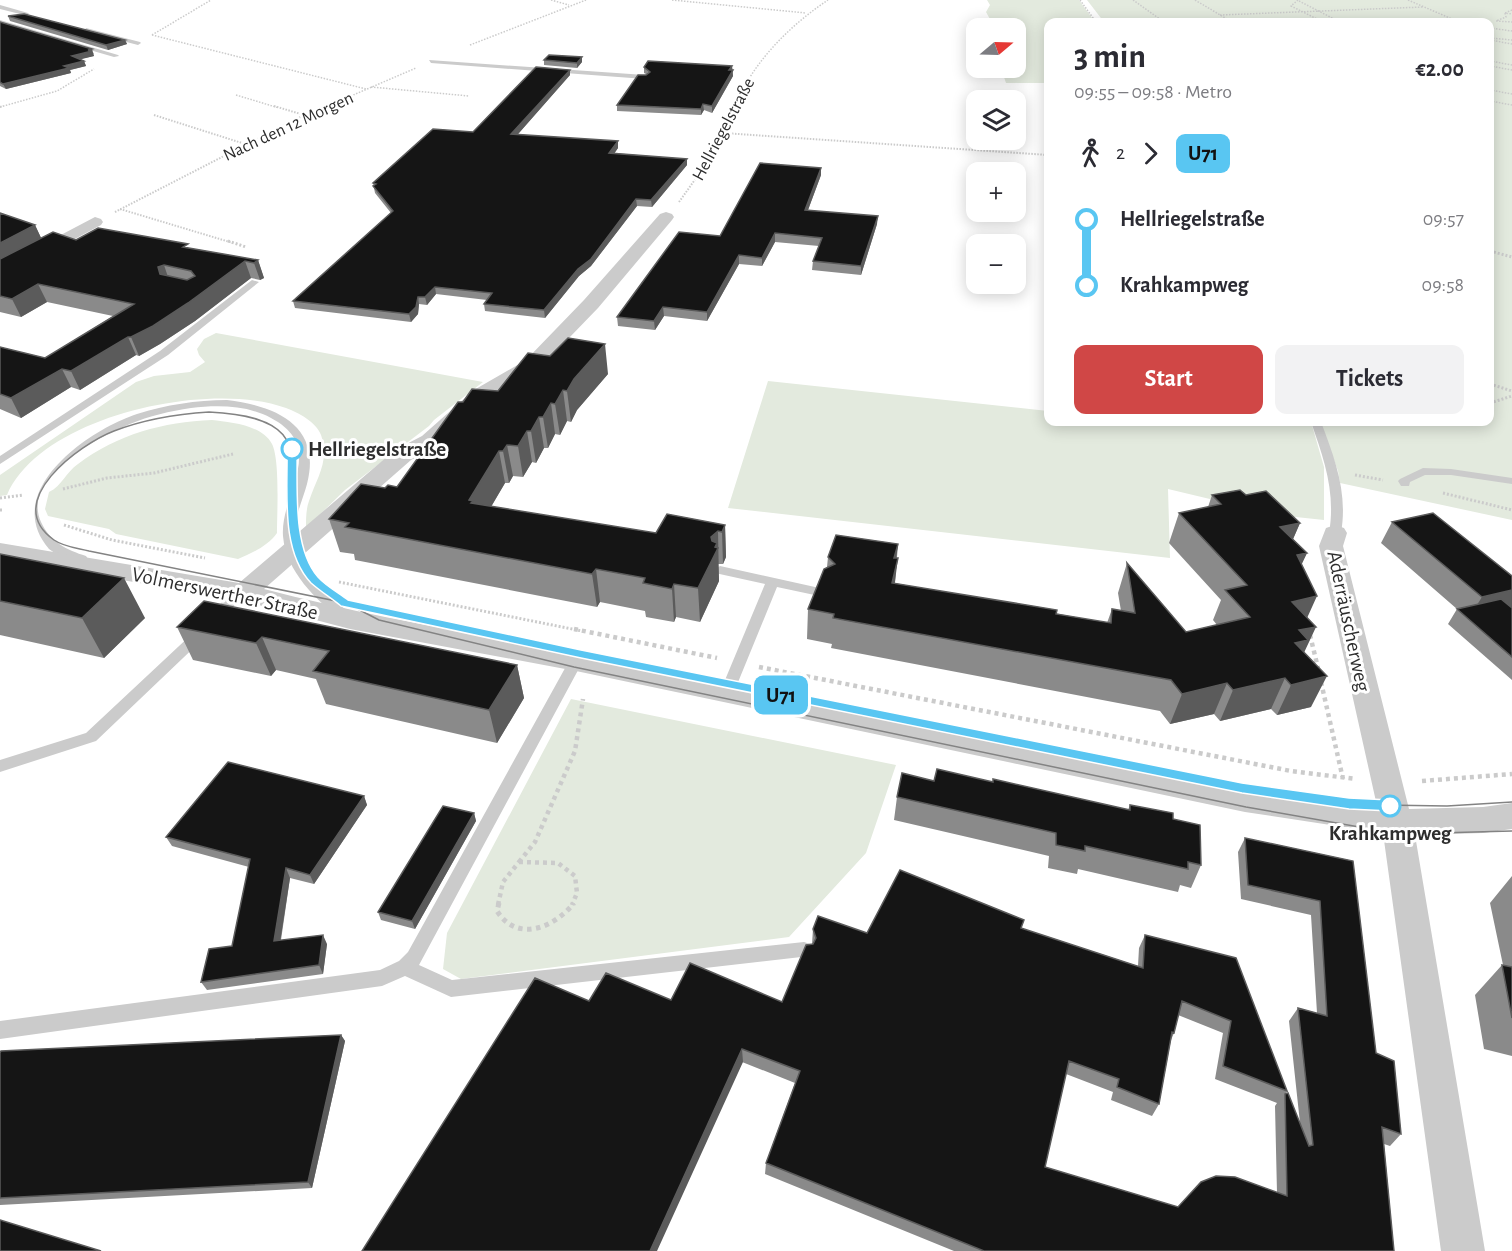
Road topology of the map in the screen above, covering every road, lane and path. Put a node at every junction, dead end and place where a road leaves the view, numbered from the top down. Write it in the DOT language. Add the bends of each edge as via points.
graph roads {
  1 [pos="551,0"];
  2 [pos="586,0"];
  3 [pos="672,0"];
  4 [pos="828,0"];
  5 [pos="1080,0"];
  6 [pos="1133,0"];
  7 [pos="1195,0"];
  8 [pos="1299,0"];
  9 [pos="1408,0"];
  10 [pos="570,5"];
  11 [pos="0,7"];
  12 [pos="1423,7"];
  13 [pos="1305,12"];
  14 [pos="1512,12"];
  15 [pos="807,13"];
  16 [pos="26,14"];
  17 [pos="1220,15"];
  18 [pos="37,17"];
  19 [pos="1093,18"];
  20 [pos="1158,18"];
  21 [pos="1225,18"];
  22 [pos="1316,18"];
  23 [pos="1333,18"];
  24 [pos="1449,18"];
  25 [pos="0,21"];
  26 [pos="1512,24"];
  27 [pos="82,29"];
  28 [pos="1494,29"];
  29 [pos="1512,31"];
  30 [pos="152,34"];
  31 [pos="1494,39"];
  32 [pos="1494,40"];
  33 [pos="1512,40"];
  34 [pos="138,43"];
  35 [pos="1512,44"];
  36 [pos="116,56"];
  37 [pos="431,62"];
  38 [pos="1494,62"];
  39 [pos="1512,65"];
  40 [pos="1494,67"];
  41 [pos="1512,70"];
  42 [pos="645,77"];
  43 [pos="371,87"];
  44 [pos="366,89"];
  45 [pos="1494,91"];
  46 [pos="1512,94"];
  47 [pos="236,95"];
  48 [pos="469,96"];
  49 [pos="1494,102"];
  50 [pos="1512,105"];
  51 [pos="154,115"];
  52 [pos="305,115"];
  53 [pos="723,133"];
  54 [pos="246,144"];
  55 [pos="1044,155"];
  56 [pos="120,209"];
  57 [pos="666,217"];
  58 [pos="95,222"];
  59 [pos="246,247"];
  60 [pos="1494,252"];
  61 [pos="1512,257"];
  62 [pos="0,274"];
  63 [pos="255,282"];
  64 [pos="1494,385"];
  65 [pos="1512,391"];
  66 [pos="1512,396"];
  67 [pos="1494,403"];
  68 [pos="1317,426"];
  69 [pos="233,454"];
  70 [pos="0,461"];
  71 [pos="1512,481"];
  72 [pos="1405,484"];
  73 [pos="26,494"];
  74 [pos="0,498"];
  75 [pos="58,523"];
  76 [pos="1335,533"];
  77 [pos="292,549"];
  78 [pos="9,557"];
  79 [pos="211,560"];
  80 [pos="720,570"];
  81 [pos="124,572"];
  82 [pos="329,581"];
  83 [pos="772,582"];
  84 [pos="242,592"];
  85 [pos="824,593"];
  86 [pos="350,620"];
  87 [pos="1308,628"];
  88 [pos="576,661"];
  89 [pos="739,663"];
  90 [pos="727,692"];
  91 [pos="583,694"];
  92 [pos="0,766"];
  93 [pos="1512,774"];
  94 [pos="1343,778"];
  95 [pos="1361,780"];
  96 [pos="1422,781"];
  97 [pos="1351,815"];
  98 [pos="1512,816"];
  99 [pos="1394,822"];
  100 [pos="518,862"];
  101 [pos="804,950"];
  102 [pos="405,967"];
  103 [pos="0,1030"];
  104 [pos="1463,1251"];
  1 -- 10 [label="path"];
  2 -- 10 [label="path, Nach den 12 Morgen"];
  3 -- 15 [label="path"];
  4 -- 15 [label="path, Hellriegelstraße"];
  5 -- 19 [label="path"];
  6 -- 20 [label="path"];
  7 -- 17 [label="path"];
  8 -- 13 [label="path" via="1291,6"];
  8 -- 23 [label="path"];
  9 -- 12 [label="path"];
  10 -- 37 [label="path, Nach den 12 Morgen"];
  11 -- 16 [label="lane"];
  12 -- 13 [label="path"];
  12 -- 24 [label="path"];
  13 -- 17 [label="path"];
  13 -- 22 [label="path"];
  14 -- 26 [label="path" via="1505,12 1506,16 1496,20"];
  15 -- 53 [label="path, Hellriegelstraße" via="755,70"];
  16 -- 18 [label="lane"];
  16 -- 25 [label="lane"];
  17 -- 21 [label="path"];
  25 -- 36 [label="lane"];
  27 -- 34 [label="lane"];
  28 -- 29 [label="path"];
  30 -- 44 [label="path"];
  31 -- 33 [label="path"];
  32 -- 35 [label="path"];
  37 -- 42 [label="lane"];
  37 -- 43 [label="path, Nach den 12 Morgen"];
  38 -- 39 [label="path"];
  40 -- 41 [label="path"];
  43 -- 44 [label="path, Nach den 12 Morgen"];
  43 -- 48 [label="path"];
  44 -- 52 [label="path, Nach den 12 Morgen"];
  45 -- 46 [label="path"];
  47 -- 52 [label="path"];
  49 -- 50 [label="path"];
  51 -- 54 [label="path"];
  52 -- 54 [label="path, Nach den 12 Morgen"];
  53 -- 55 [label="path"];
  53 -- 57 [label="path, Hellriegelstraße" via="693,185"];
  54 -- 56 [label="path, Nach den 12 Morgen"];
  56 -- 58 [label="path, Nach den 12 Morgen"];
  56 -- 59 [label="path"];
  57 -- 77 [label="street" via="533,364 481,394 430,441 403,455"];
  58 -- 62 [label="street"];
  60 -- 61 [label="path"];
  63 -- 70 [label="lane" via="164,353"];
  64 -- 65 [label="path"];
  66 -- 67 [label="path"];
  68 -- 76 [label="lane, Aderräuscherweg" via="1334,472 1340,513"];
  69 -- 73 [label="path" via="154,473"];
  71 -- 72 [label="lane" via="1423,471 1404,481"];
  73 -- 74 [label="path"];
  73 -- 77 [label="lane" via="29,484 65,449 114,425 191,406 250,407 289,425 298,433 306,455 305,473 288,523"];
  73 -- 81 [label="lane" via="23,505 30,526 60,552"];
  75 -- 79 [label="path" via="112,540"];
  76 -- 99 [label="street, Aderräuscherweg" via="1331,546"];
  77 -- 84 [label="street"];
  77 -- 86 [label="lane" via="298,567"];
  78 -- 81 [label="street, Volmerswerther Straße"];
  80 -- 83 [label="lane"];
  81 -- 84 [label="street, Volmerswerther Straße"];
  82 -- 89 [label="path"];
  83 -- 85 [label="lane"];
  83 -- 89 [label="lane"];
  84 -- 86 [label="street, Volmerswerther Straße"];
  84 -- 92 [label="lane" via="91,737"];
  86 -- 88 [label="street, Volmerswerther Straße"];
  87 -- 94 [label="path"];
  88 -- 90 [label="street, Volmerswerther Straße"];
  88 -- 102 [label="lane" via="414,958"];
  89 -- 90 [label="lane"];
  89 -- 94 [label="path"];
  90 -- 97 [label="street, Volmerswerther Straße" via="1245,799"];
  91 -- 100 [label="path" via="575,751 535,842"];
  93 -- 96 [label="path"];
  94 -- 95 [label="path"];
  94 -- 97 [label="path"];
  97 -- 99 [label="street, Volmerswerther Straße"];
  98 -- 99 [label="street, Volmerswerther Straße"];
  99 -- 104 [label="street" via="1399,834"];
  100 -- 100 [label="path" via="503,882 497,911 509,926 527,930 567,913 577,895 575,876 558,863"];
  101 -- 102 [label="lane" via="451,989"];
  102 -- 103 [label="lane" via="382,978"];
}
